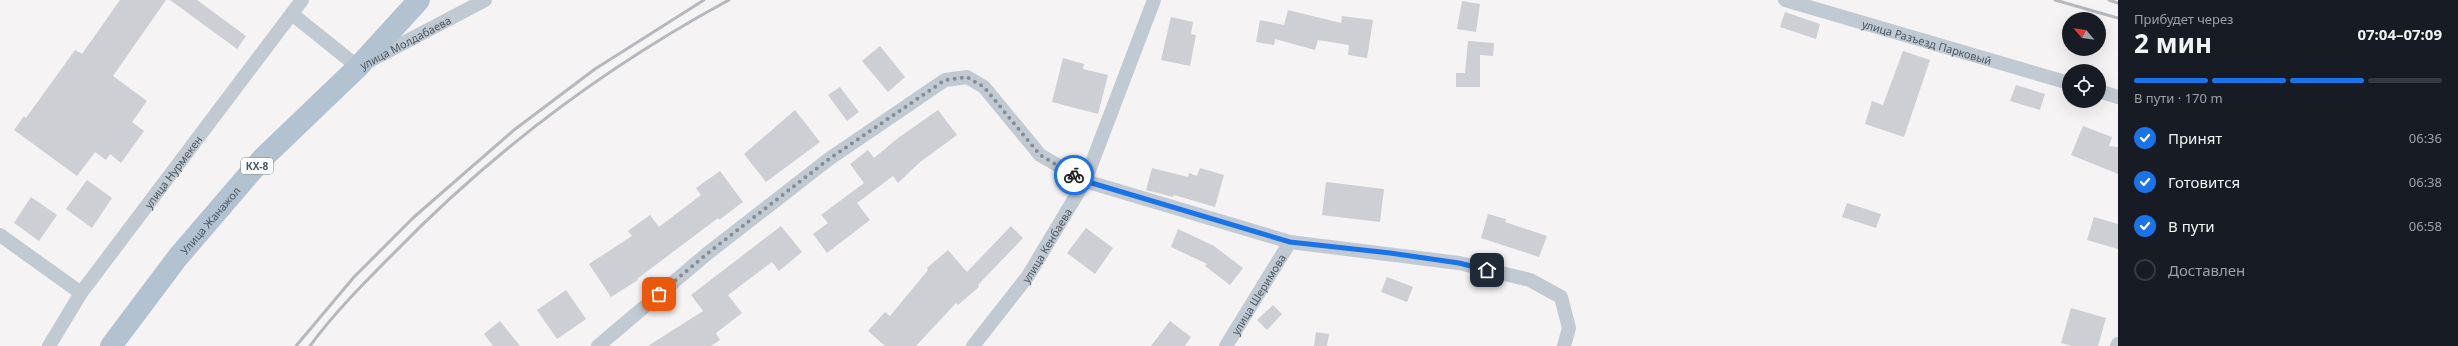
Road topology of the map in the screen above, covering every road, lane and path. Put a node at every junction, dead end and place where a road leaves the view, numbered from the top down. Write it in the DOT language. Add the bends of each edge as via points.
graph roads {
  1 [pos="302,0"];
  2 [pos="419,0"];
  3 [pos="485,0"];
  4 [pos="1154,0"];
  5 [pos="1785,0"];
  6 [pos="292,14"];
  7 [pos="358,66"];
  8 [pos="2062,81"];
  9 [pos="2106,93"];
  10 [pos="2118,97"];
  11 [pos="1085,181"];
  12 [pos="0,236"];
  13 [pos="1290,242"];
  14 [pos="81,293"];
  15 [pos="49,346"];
  16 [pos="111,346"];
  17 [pos="598,346"];
  18 [pos="973,346"];
  19 [pos="1226,346"];
  20 [pos="1564,346"];
  1 -- 6 [label="street, улица Нурмекен"];
  2 -- 7 [label="main road, Улица Жанажол / КХ-8"];
  3 -- 7 [label="street, улица Молдабаева"];
  4 -- 11 [label="street, улица Кенбаева"];
  5 -- 8 [label="street, улица Разъезд Парковый"];
  6 -- 7 [label="street, улица Молдабаева"];
  6 -- 14 [label="street, улица Нурмекен"];
  7 -- 16 [label="main road, Улица Жанажол / КХ-8" via="263,158 178,258"];
  9 -- 10 [label="street"];
  11 -- 13 [label="street"];
  11 -- 17 [label="street" via="1040,155 984,87 967,77 945,80 829,159 708,253"];
  11 -- 18 [label="street, улица Кенбаева" via="1028,276"];
  12 -- 14 [label="street"];
  13 -- 19 [label="street, улица Шеримова"];
  13 -- 20 [label="street" via="1459,263 1530,280 1561,297 1569,328"];
  14 -- 15 [label="street, улица Нурмекен"];
}
